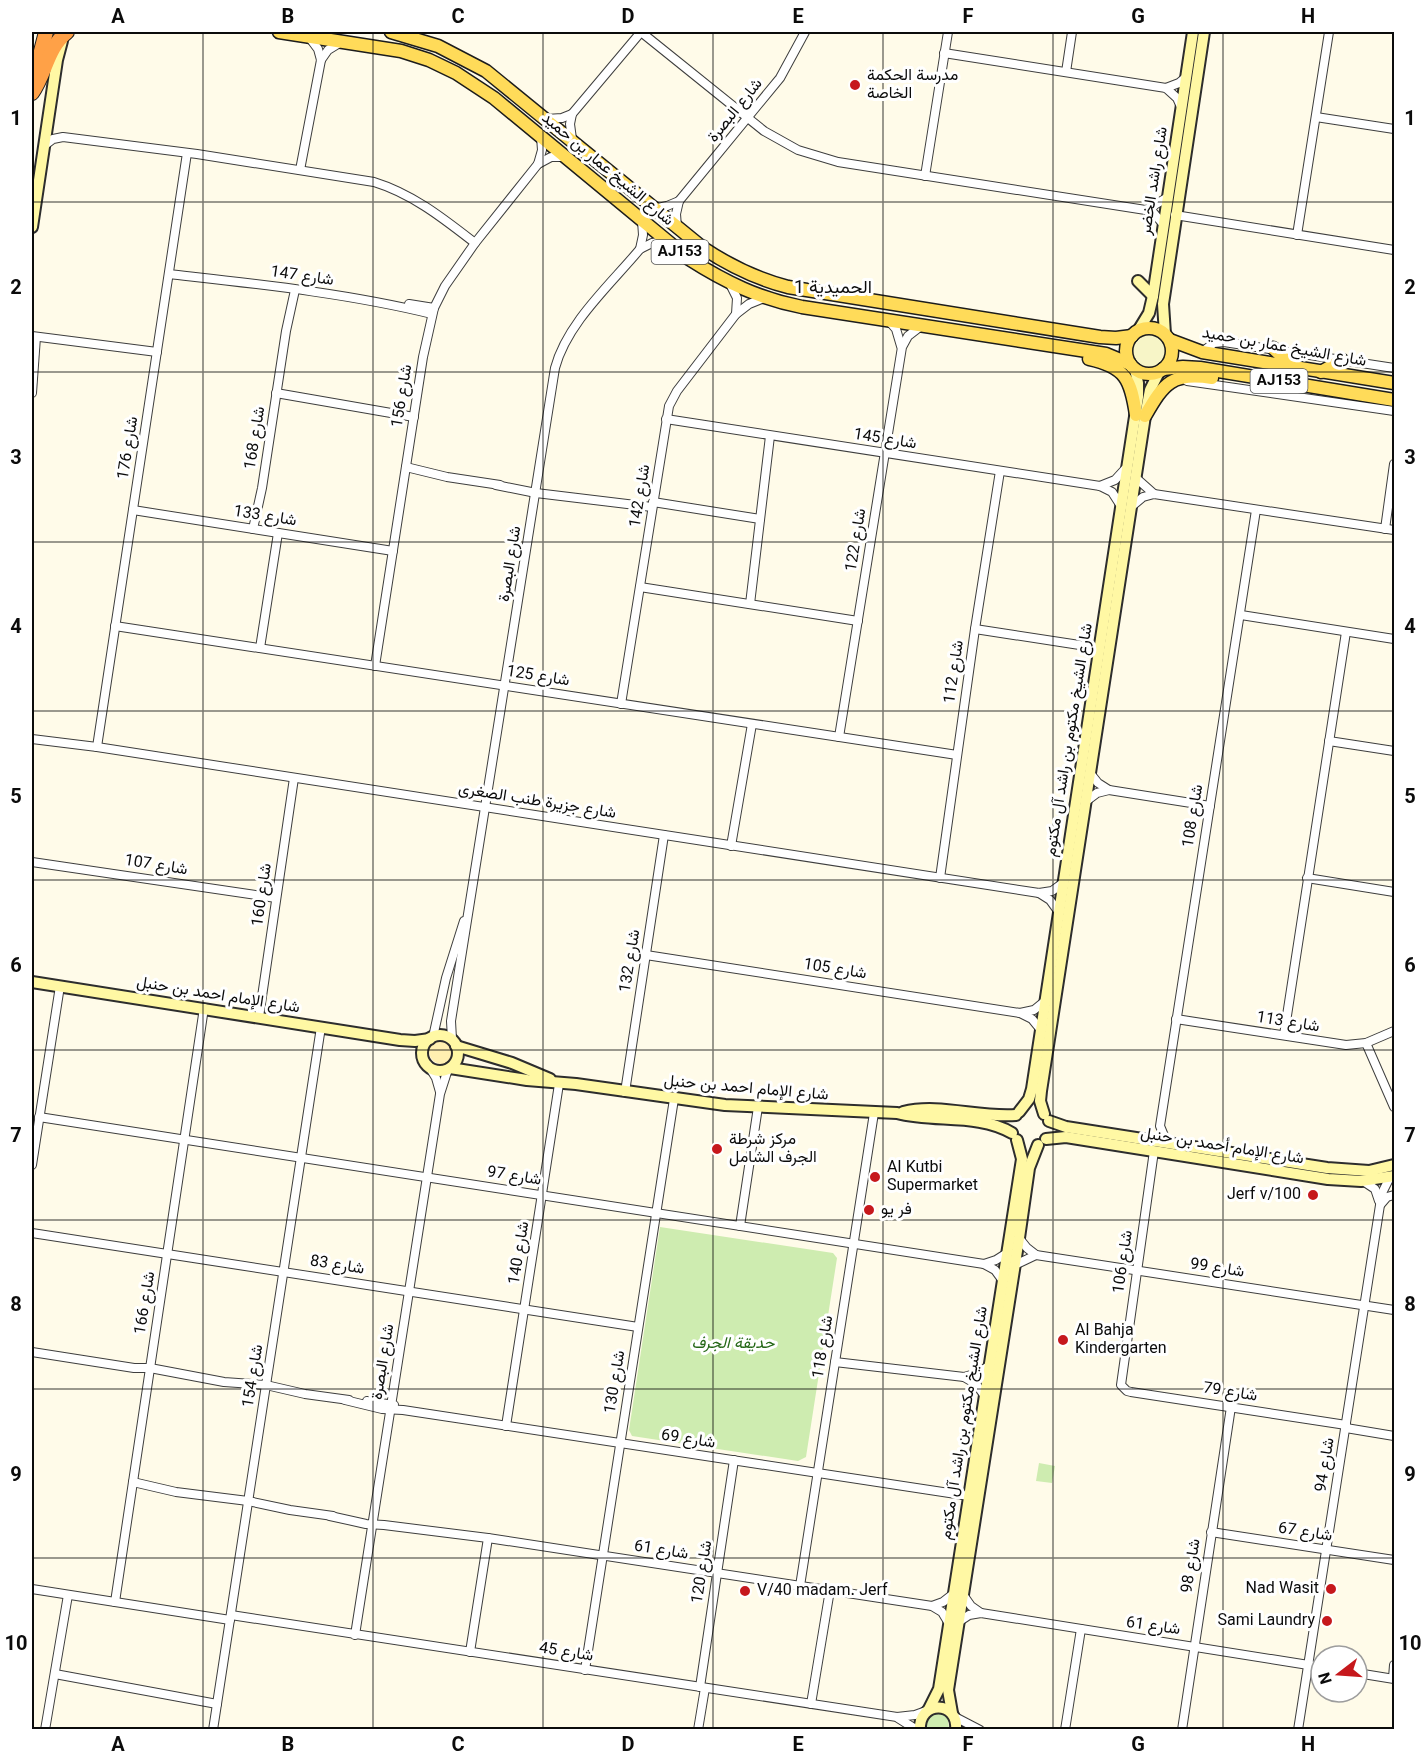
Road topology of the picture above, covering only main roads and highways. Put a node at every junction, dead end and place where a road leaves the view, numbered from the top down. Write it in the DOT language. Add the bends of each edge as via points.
graph roads {
  1 [pos="46,32"];
  2 [pos="279,32"];
  3 [pos="391,32"];
  4 [pos="65,33"];
  5 [pos="32,92"];
  6 [pos="1135,334"];
  7 [pos="1168,337"];
  8 [pos="1057,348"];
  9 [pos="1273,348"];
  10 [pos="1342,360"];
  11 [pos="1133,367"];
  12 [pos="1293,367"];
  13 [pos="1161,371"];
  14 [pos="1321,372"];
  15 [pos="1242,375"];
  16 [pos="1395,383"];
  17 [pos="1359,394"];
  18 [pos="1371,407"];
  19 [pos="1394,410"];
  1 -- 5 [label="highway"];
  2 -- 8 [label="main road, شارع الشيخ عمار بن حميد / AJ153" via="401,51 443,66 482,88 689,259 764,298"];
  3 -- 6 [label="main road, شارع الشيخ عمار بن حميد / AJ153" via="438,46 494,77 703,248 758,278 788,287 1100,337"];
  4 -- 5 [label="highway" via="53,47"];
  6 -- 7 [label="main road" via="1152,328"];
  6 -- 11 [label="main road" via="1126,350"];
  7 -- 12 [label="main road, شارع الشيخ عمار بن حميد / AJ153" via="1202,352"];
  7 -- 13 [label="main road" via="1172,356"];
  8 -- 11 [label="main road, شارع الشيخ عمار بن حميد / AJ153" via="1106,354"];
  8 -- 15 [label="main road" via="1117,368 1131,386 1140,416 1174,379 1191,376 1226,380"];
  9 -- 12 [label="main road"];
  10 -- 14 [label="main road"];
  11 -- 13 [label="main road" via="1146,374"];
  12 -- 14 [label="main road, شارع الشيخ عمار بن حميد / AJ153"];
  13 -- 15 [label="main road, شارع الشيخ عمار بن حميد / AJ153" via="1191,367"];
  14 -- 16 [label="main road, شارع الشيخ عمار بن حميد / AJ153"];
  15 -- 17 [label="main road, شارع الشيخ عمار بن حميد / AJ153"];
  17 -- 18 [label="main road"];
  17 -- 19 [label="main road, شارع الشيخ عمار بن حميد / AJ153"];
}
